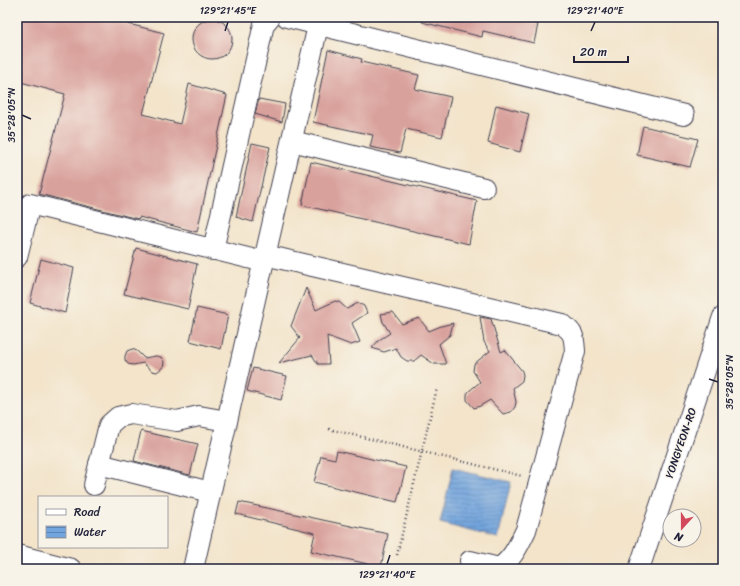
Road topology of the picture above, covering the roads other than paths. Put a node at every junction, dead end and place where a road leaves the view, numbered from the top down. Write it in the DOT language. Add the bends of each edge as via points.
graph roads {
  1 [pos="270,17"];
  2 [pos="287,17"];
  3 [pos="319,21"];
  4 [pos="684,115"];
  5 [pos="292,141"];
  6 [pos="484,188"];
  7 [pos="213,250"];
  8 [pos="17,257"];
  9 [pos="264,259"];
  10 [pos="723,317"];
  11 [pos="716,359"];
  12 [pos="227,421"];
  13 [pos="99,464"];
  14 [pos="94,485"];
  15 [pos="210,492"];
  16 [pos="17,555"];
  17 [pos="470,561"];
  18 [pos="71,569"];
  19 [pos="193,569"];
  20 [pos="639,569"];
  1 -- 7 [label="street" via="264,24"];
  2 -- 3 [label="street"];
  3 -- 4 [label="street"];
  3 -- 5 [label="street"];
  5 -- 6 [label="street"];
  5 -- 9 [label="street"];
  7 -- 8 [label="street" via="30,204"];
  7 -- 9 [label="street"];
  9 -- 12 [label="street"];
  9 -- 17 [label="street" via="562,324 570,330 575,350 526,530 516,549 499,568"];
  10 -- 11 [label="street, YONGYEON-RO"];
  11 -- 20 [label="street, YONGYEON-RO"];
  12 -- 13 [label="street" via="199,416 177,421 131,414 118,417 109,425"];
  12 -- 15 [label="street"];
  13 -- 14 [label="street"];
  13 -- 15 [label="street"];
  15 -- 19 [label="street"];
  16 -- 18 [label="street"];
}
